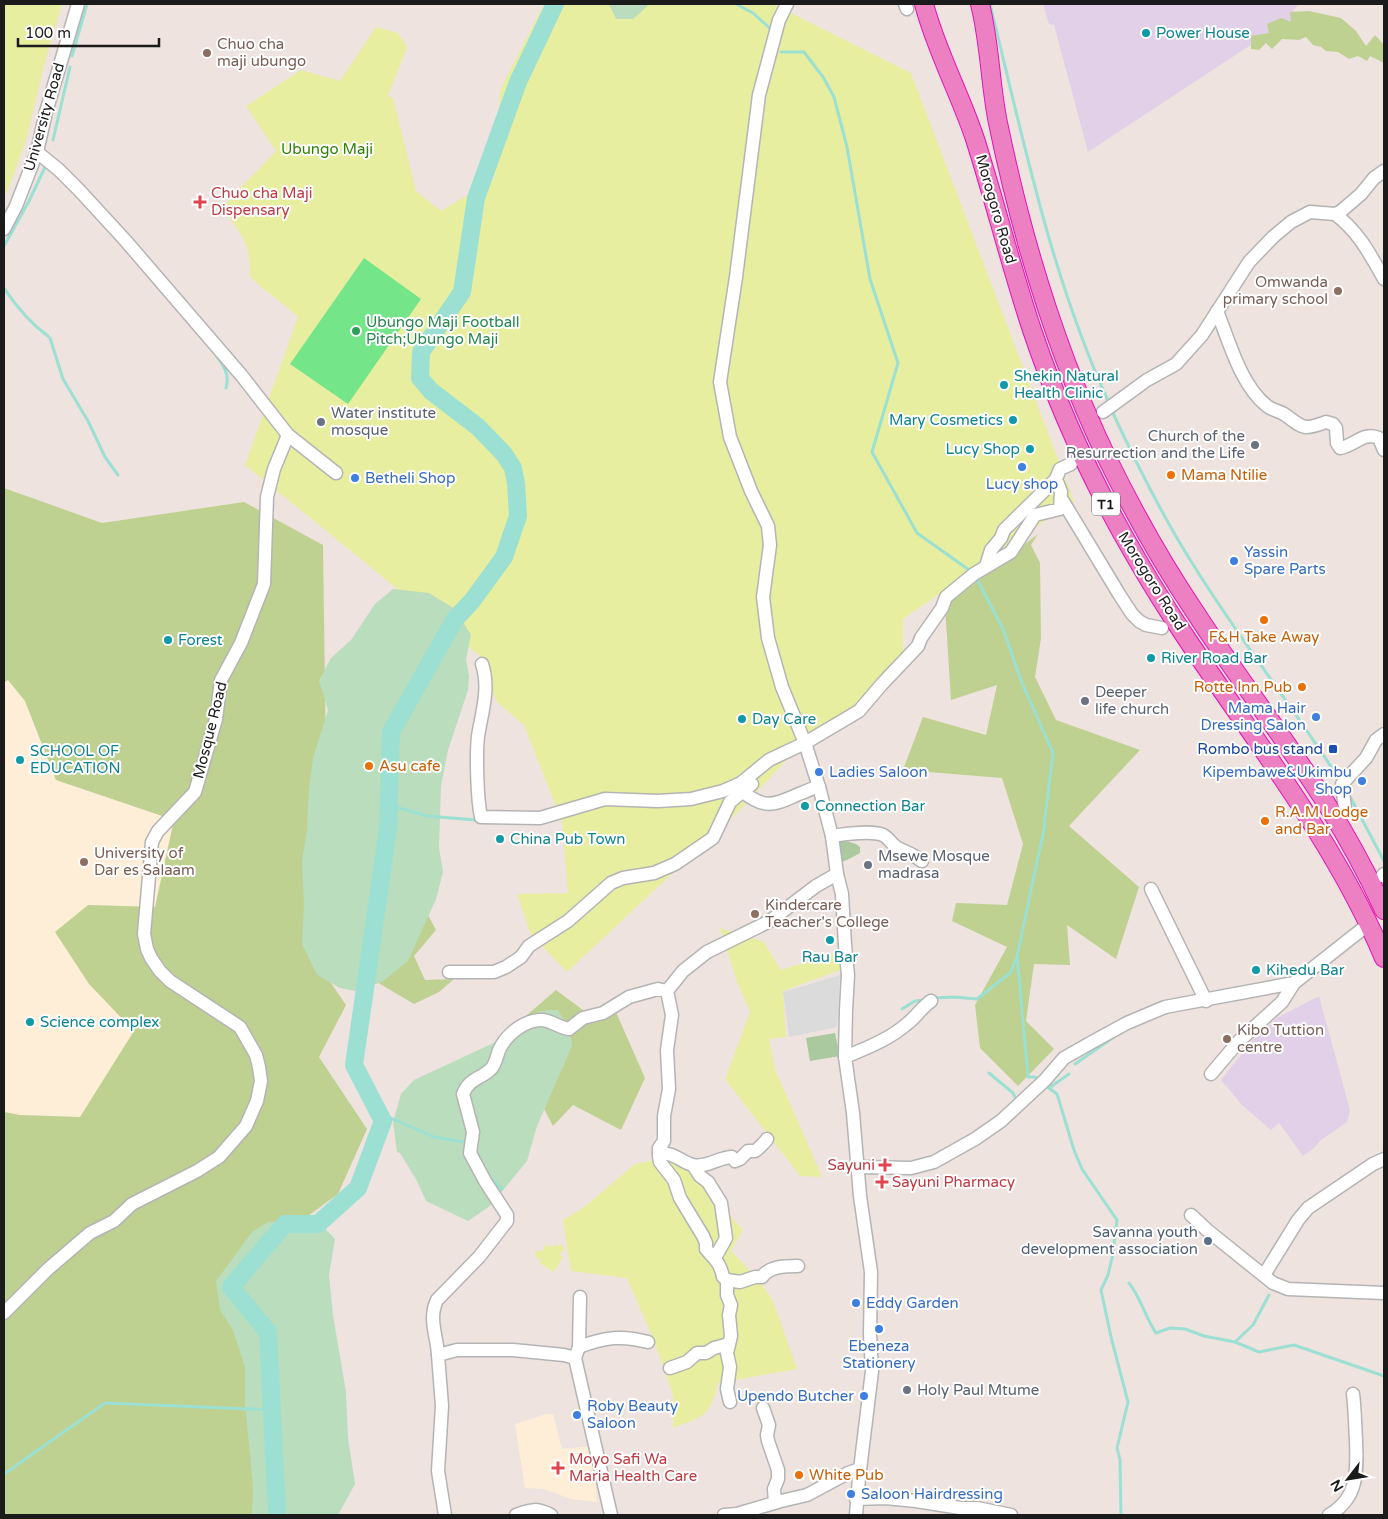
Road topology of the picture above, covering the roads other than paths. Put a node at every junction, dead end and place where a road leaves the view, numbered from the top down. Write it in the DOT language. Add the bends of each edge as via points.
graph roads {
  1 [pos="78,4"];
  2 [pos="787,4"];
  3 [pos="924,4"];
  4 [pos="980,4"];
  5 [pos="37,152"];
  6 [pos="1384,171"];
  7 [pos="1335,214"];
  8 [pos="4,228"];
  9 [pos="1384,279"];
  10 [pos="1217,311"];
  11 [pos="1103,412"];
  12 [pos="288,435"];
  13 [pos="1384,450"];
  14 [pos="1071,464"];
  15 [pos="336,473"];
  16 [pos="1056,479"];
  17 [pos="1061,498"];
  18 [pos="986,566"];
  19 [pos="1162,628"];
  20 [pos="482,664"];
  21 [pos="1384,734"];
  22 [pos="805,743"];
  23 [pos="769,760"];
  24 [pos="819,787"];
  25 [pos="742,791"];
  26 [pos="1345,809"];
  27 [pos="832,836"];
  28 [pos="922,861"];
  29 [pos="837,874"];
  30 [pos="1150,889"];
  31 [pos="1384,910"];
  32 [pos="1370,923"];
  33 [pos="1384,958"];
  34 [pos="449,972"];
  35 [pos="1294,983"];
  36 [pos="667,991"];
  37 [pos="1206,1000"];
  38 [pos="931,1001"];
  39 [pos="845,1057"];
  40 [pos="1211,1074"];
  41 [pos="767,1139"];
  42 [pos="659,1153"];
  43 [pos="1384,1159"];
  44 [pos="694,1165"];
  45 [pos="858,1167"];
  46 [pos="1191,1215"];
  47 [pos="715,1258"];
  48 [pos="798,1266"];
  49 [pos="1264,1275"];
  50 [pos="727,1280"];
  51 [pos="1384,1293"];
  52 [pos="580,1296"];
  53 [pos="4,1313"];
  54 [pos="648,1342"];
  55 [pos="729,1344"];
  56 [pos="577,1352"];
  57 [pos="438,1355"];
  58 [pos="670,1368"];
  59 [pos="1353,1394"];
  60 [pos="730,1402"];
  61 [pos="763,1408"];
  62 [pos="860,1469"];
  63 [pos="856,1499"];
  64 [pos="775,1502"];
  65 [pos="445,1515"];
  66 [pos="516,1515"];
  67 [pos="551,1515"];
  68 [pos="611,1515"];
  69 [pos="724,1515"];
  70 [pos="856,1515"];
  71 [pos="1011,1515"];
  72 [pos="1329,1515"];
  1 -- 5 [label="street, University Road"];
  2 -- 22 [label="street" via="779,20 758,95 720,382 730,437 768,526 770,545 763,597 766,631 782,687"];
  3 -- 32 [label="highway, Morogoro Road / T1" via="973,132 1032,330 1095,481 1160,597 1284,779"];
  4 -- 31 [label="highway, Morogoro Road / T1" via="997,120 1026,244 1069,371 1089,419 1170,573 1326,804 1352,846"];
  5 -- 8 [label="street, University Road"];
  5 -- 12 [label="street" via="79,190 165,285"];
  6 -- 7 [label="street" via="1346,208"];
  7 -- 9 [label="street" via="1357,233"];
  7 -- 10 [label="street" via="1310,212 1291,222 1249,262"];
  10 -- 11 [label="street" via="1202,335 1176,364 1147,380"];
  10 -- 13 [label="street" via="1251,391 1266,405 1306,428 1326,422 1332,424 1336,428 1340,448 1365,436 1374,436 1379,438"];
  12 -- 15 [label="street"];
  12 -- 53 [label="street, Mosque Road" via="267,497 264,584 241,643 221,680 216,719 195,792 158,831 152,842 144,934 147,949 160,971 240,1027 259,1067 261,1081 257,1101 246,1126 219,1157 132,1204 114,1221 90,1233"];
  14 -- 16 [label="street" via="1060,469"];
  16 -- 17 [label="street"];
  16 -- 18 [label="street" via="1004,530 991,550"];
  17 -- 18 [label="street" via="1060,509 1035,515 1011,552"];
  17 -- 19 [label="street" via="1132,614 1146,625"];
  18 -- 22 [label="street" via="946,597 918,646 860,711"];
  20 -- 23 [label="street" via="486,684 478,738 481,817 540,818 605,799 658,801 705,796 741,783"];
  21 -- 26 [label="street" via="1342,784"];
  22 -- 23 [label="street"];
  22 -- 24 [label="street"];
  23 -- 25 [label="street" via="756,782"];
  24 -- 25 [label="street" via="780,803 768,804 758,802"];
  24 -- 27 [label="street"];
  25 -- 34 [label="street" via="730,802 713,838 676,864 611,883 568,921 529,946 521,957 506,967 494,972"];
  27 -- 28 [label="street" via="878,834 885,836 896,848 912,853"];
  27 -- 29 [label="street"];
  29 -- 36 [label="street" via="770,921 708,952 683,971"];
  29 -- 39 [label="street" via="842,894 848,975"];
  30 -- 37 [label="street"];
  32 -- 33 [label="highway, Morogoro Road / T1"];
  32 -- 35 [label="street"];
  35 -- 37 [label="street"];
  35 -- 40 [label="street" via="1282,1002 1239,1041"];
  36 -- 42 [label="street" via="672,1015 667,1050 669,1089 664,1141"];
  36 -- 57 [label="street" via="658,989 628,996 603,1012 583,1018 569,1029 544,1020 522,1024 501,1046 491,1069 467,1085 463,1094 473,1132 470,1153 507,1215 507,1221 479,1257 437,1300 432,1320"];
  37 -- 45 [label="street" via="1165,1007 1127,1023 1064,1058 1000,1121 934,1162 911,1168"];
  38 -- 39 [label="street" via="900,1030 867,1049"];
  39 -- 45 [label="street"];
  41 -- 44 [label="street" via="755,1152 748,1151 738,1160 727,1157 714,1163"];
  42 -- 44 [label="street" via="674,1155"];
  42 -- 47 [label="street" via="660,1162 673,1178 680,1198 703,1236 706,1249"];
  43 -- 49 [label="street" via="1308,1208"];
  44 -- 47 [label="street" via="721,1203 726,1238"];
  45 -- 62 [label="street" via="870,1262 872,1371"];
  46 -- 49 [label="street"];
  47 -- 50 [label="street"];
  48 -- 50 [label="street" via="770,1269 762,1277 740,1282"];
  49 -- 51 [label="street" via="1288,1289"];
  50 -- 55 [label="street" via="731,1305"];
  52 -- 56 [label="street"];
  54 -- 56 [label="street" via="634,1338 606,1338"];
  55 -- 58 [label="street" via="695,1354 686,1362"];
  55 -- 60 [label="street" via="727,1390"];
  56 -- 57 [label="street" via="564,1355 513,1350 457,1350"];
  56 -- 68 [label="street"];
  57 -- 65 [label="street" via="442,1406 438,1470"];
  59 -- 72 [label="street" via="1357,1473 1347,1500"];
  61 -- 64 [label="street" via="769,1425 768,1441 778,1470"];
  62 -- 63 [label="street"];
  62 -- 64 [label="street" via="808,1495"];
  63 -- 70 [label="street"];
  63 -- 71 [label="street" via="916,1500"];
  64 -- 69 [label="street"];
  66 -- 67 [label="street" via="538,1509"];
}
